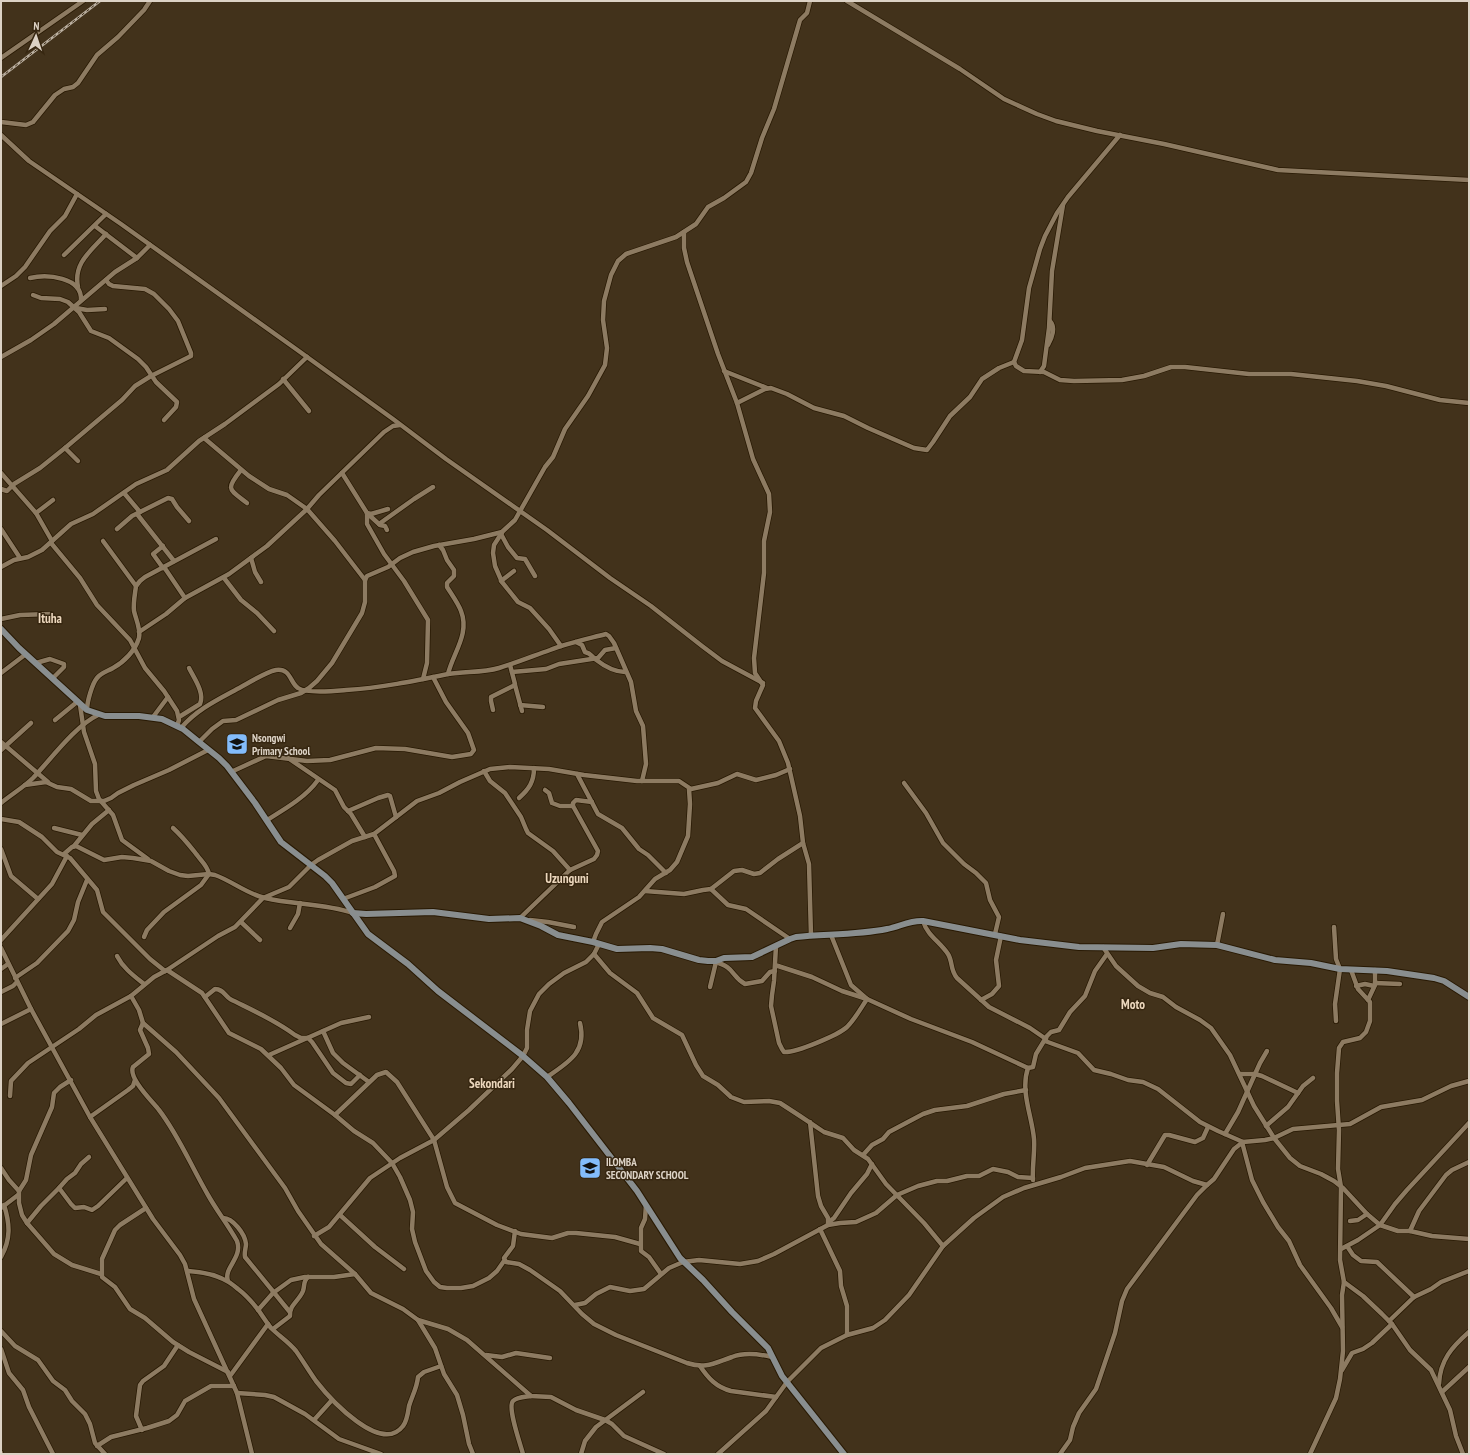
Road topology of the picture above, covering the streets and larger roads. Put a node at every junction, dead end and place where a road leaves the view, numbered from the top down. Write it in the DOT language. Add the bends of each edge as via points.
graph roads {
  1 [pos="83,1"];
  2 [pos="150,1"];
  3 [pos="810,1"];
  4 [pos="847,1"];
  5 [pos="1,58"];
  6 [pos="1,122"];
  7 [pos="1,135"];
  8 [pos="1120,135"];
  9 [pos="1469,180"];
  10 [pos="77,194"];
  11 [pos="1063,203"];
  12 [pos="106,214"];
  13 [pos="95,226"];
  14 [pos="684,232"];
  15 [pos="106,234"];
  16 [pos="150,245"];
  17 [pos="64,255"];
  18 [pos="137,258"];
  19 [pos="30,278"];
  20 [pos="106,280"];
  21 [pos="1,286"];
  22 [pos="78,287"];
  23 [pos="33,295"];
  24 [pos="81,300"];
  25 [pos="75,308"];
  26 [pos="105,309"];
  27 [pos="1,357"];
  28 [pos="307,357"];
  29 [pos="1014,362"];
  30 [pos="724,371"];
  31 [pos="1040,372"];
  32 [pos="151,376"];
  33 [pos="283,379"];
  34 [pos="769,388"];
  35 [pos="737,403"];
  36 [pos="1469,403"];
  37 [pos="309,411"];
  38 [pos="164,420"];
  39 [pos="400,425"];
  40 [pos="204,438"];
  41 [pos="65,448"];
  42 [pos="78,461"];
  43 [pos="241,470"];
  44 [pos="1,473"];
  45 [pos="342,473"];
  46 [pos="12,486"];
  47 [pos="433,487"];
  48 [pos="1,489"];
  49 [pos="124,494"];
  50 [pos="53,500"];
  51 [pos="247,503"];
  52 [pos="307,509"];
  53 [pos="388,509"];
  54 [pos="519,512"];
  55 [pos="36,513"];
  56 [pos="138,513"];
  57 [pos="368,513"];
  58 [pos="189,521"];
  59 [pos="379,524"];
  60 [pos="1,529"];
  61 [pos="117,529"];
  62 [pos="388,530"];
  63 [pos="502,533"];
  64 [pos="216,539"];
  65 [pos="103,541"];
  66 [pos="52,542"];
  67 [pos="439,545"];
  68 [pos="163,546"];
  69 [pos="20,558"];
  70 [pos="251,558"];
  71 [pos="174,561"];
  72 [pos="392,565"];
  73 [pos="1,567"];
  74 [pos="164,568"];
  75 [pos="514,571"];
  76 [pos="535,576"];
  77 [pos="224,578"];
  78 [pos="364,580"];
  79 [pos="501,581"];
  80 [pos="261,582"];
  81 [pos="136,586"];
  82 [pos="186,598"];
  83 [pos="50,614"];
  84 [pos="1,619"];
  85 [pos="1,629"];
  86 [pos="274,631"];
  87 [pos="139,632"];
  88 [pos="576,642"];
  89 [pos="561,646"];
  90 [pos="134,648"];
  91 [pos="616,648"];
  92 [pos="26,654"];
  93 [pos="596,659"];
  94 [pos="36,663"];
  95 [pos="510,665"];
  96 [pos="188,668"];
  97 [pos="512,672"];
  98 [pos="625,672"];
  99 [pos="1,673"];
  100 [pos="448,674"];
  101 [pos="433,677"];
  102 [pos="52,678"];
  103 [pos="423,679"];
  104 [pos="763,683"];
  105 [pos="515,685"];
  106 [pos="306,690"];
  107 [pos="168,696"];
  108 [pos="79,703"];
  109 [pos="520,706"];
  110 [pos="543,707"];
  111 [pos="86,710"];
  112 [pos="493,710"];
  113 [pos="522,711"];
  114 [pos="98,714"];
  115 [pos="153,717"];
  116 [pos="179,717"];
  117 [pos="55,720"];
  118 [pos="32,723"];
  119 [pos="83,726"];
  120 [pos="179,727"];
  121 [pos="1,742"];
  122 [pos="199,742"];
  123 [pos="6,746"];
  124 [pos="1,750"];
  125 [pos="208,750"];
  126 [pos="288,758"];
  127 [pos="534,768"];
  128 [pos="790,769"];
  129 [pos="484,771"];
  130 [pos="231,772"];
  131 [pos="36,773"];
  132 [pos="577,774"];
  133 [pos="318,780"];
  134 [pos="642,781"];
  135 [pos="50,783"];
  136 [pos="904,783"];
  137 [pos="25,785"];
  138 [pos="689,789"];
  139 [pos="545,790"];
  140 [pos="114,796"];
  141 [pos="519,798"];
  142 [pos="100,802"];
  143 [pos="592,802"];
  144 [pos="1,803"];
  145 [pos="573,806"];
  146 [pos="108,809"];
  147 [pos="348,811"];
  148 [pos="396,817"];
  149 [pos="1,819"];
  150 [pos="267,820"];
  151 [pos="54,828"];
  152 [pos="173,828"];
  153 [pos="374,834"];
  154 [pos="82,835"];
  155 [pos="365,837"];
  156 [pos="804,843"];
  157 [pos="74,846"];
  158 [pos="1,849"];
  159 [pos="65,855"];
  160 [pos="151,861"];
  161 [pos="311,866"];
  162 [pos="570,870"];
  163 [pos="666,873"];
  164 [pos="209,874"];
  165 [pos="87,880"];
  166 [pos="710,889"];
  167 [pos="646,891"];
  168 [pos="263,898"];
  169 [pos="38,899"];
  170 [pos="343,899"];
  171 [pos="300,903"];
  172 [pos="353,913"];
  173 [pos="1223,914"];
  174 [pos="523,919"];
  175 [pos="923,921"];
  176 [pos="241,922"];
  177 [pos="574,927"];
  178 [pos="1334,927"];
  179 [pos="290,928"];
  180 [pos="831,934"];
  181 [pos="998,935"];
  182 [pos="812,936"];
  183 [pos="144,937"];
  184 [pos="790,939"];
  185 [pos="1,940"];
  186 [pos="260,940"];
  187 [pos="596,943"];
  188 [pos="776,946"];
  189 [pos="1217,946"];
  190 [pos="1,948"];
  191 [pos="1102,948"];
  192 [pos="594,954"];
  193 [pos="1107,954"];
  194 [pos="117,956"];
  195 [pos="715,962"];
  196 [pos="8,964"];
  197 [pos="775,966"];
  198 [pos="1,969"];
  199 [pos="1340,970"];
  200 [pos="1351,970"];
  201 [pos="1375,970"];
  202 [pos="166,971"];
  203 [pos="775,971"];
  204 [pos="16,980"];
  205 [pos="144,984"];
  206 [pos="1400,984"];
  207 [pos="1375,985"];
  208 [pos="1356,986"];
  209 [pos="710,988"];
  210 [pos="1,992"];
  211 [pos="131,996"];
  212 [pos="205,997"];
  213 [pos="1469,997"];
  214 [pos="867,999"];
  215 [pos="981,1000"];
  216 [pos="1368,1000"];
  217 [pos="31,1009"];
  218 [pos="369,1017"];
  219 [pos="1336,1021"];
  220 [pos="143,1022"];
  221 [pos="580,1023"];
  222 [pos="1,1024"];
  223 [pos="323,1031"];
  224 [pos="308,1038"];
  225 [pos="1046,1040"];
  226 [pos="53,1047"];
  227 [pos="1267,1051"];
  228 [pos="269,1055"];
  229 [pos="523,1056"];
  230 [pos="1028,1068"];
  231 [pos="1240,1074"];
  232 [pos="1255,1074"];
  233 [pos="360,1075"];
  234 [pos="547,1077"];
  235 [pos="1312,1078"];
  236 [pos="71,1080"];
  237 [pos="135,1080"];
  238 [pos="1469,1081"];
  239 [pos="370,1082"];
  240 [pos="1026,1090"];
  241 [pos="1247,1092"];
  242 [pos="1298,1092"];
  243 [pos="10,1096"];
  244 [pos="335,1115"];
  245 [pos="90,1117"];
  246 [pos="810,1122"];
  247 [pos="1469,1123"];
  248 [pos="1266,1126"];
  249 [pos="1339,1126"];
  250 [pos="1208,1127"];
  251 [pos="1225,1134"];
  252 [pos="1274,1138"];
  253 [pos="434,1140"];
  254 [pos="1242,1142"];
  255 [pos="863,1155"];
  256 [pos="89,1157"];
  257 [pos="1469,1162"];
  258 [pos="392,1163"];
  259 [pos="872,1164"];
  260 [pos="1147,1165"];
  261 [pos="1,1168"];
  262 [pos="127,1178"];
  263 [pos="1033,1178"];
  264 [pos="1034,1185"];
  265 [pos="1207,1185"];
  266 [pos="1341,1187"];
  267 [pos="59,1188"];
  268 [pos="18,1193"];
  269 [pos="897,1195"];
  270 [pos="646,1205"];
  271 [pos="3,1206"];
  272 [pos="146,1208"];
  273 [pos="1367,1214"];
  274 [pos="340,1215"];
  275 [pos="223,1218"];
  276 [pos="1350,1221"];
  277 [pos="27,1223"];
  278 [pos="829,1224"];
  279 [pos="1380,1225"];
  280 [pos="820,1229"];
  281 [pos="515,1231"];
  282 [pos="1410,1231"];
  283 [pos="314,1236"];
  284 [pos="1469,1239"];
  285 [pos="640,1244"];
  286 [pos="943,1246"];
  287 [pos="1347,1246"];
  288 [pos="1341,1249"];
  289 [pos="1,1257"];
  290 [pos="504,1260"];
  291 [pos="683,1262"];
  292 [pos="404,1269"];
  293 [pos="188,1271"];
  294 [pos="1469,1272"];
  295 [pos="101,1274"];
  296 [pos="355,1274"];
  297 [pos="661,1274"];
  298 [pos="308,1276"];
  299 [pos="228,1281"];
  300 [pos="1344,1282"];
  301 [pos="273,1293"];
  302 [pos="1414,1297"];
  303 [pos="575,1305"];
  304 [pos="258,1310"];
  305 [pos="289,1312"];
  306 [pos="418,1320"];
  307 [pos="1390,1322"];
  308 [pos="268,1324"];
  309 [pos="1343,1329"];
  310 [pos="273,1330"];
  311 [pos="1,1331"];
  312 [pos="1469,1332"];
  313 [pos="847,1335"];
  314 [pos="178,1345"];
  315 [pos="1,1349"];
  316 [pos="486,1356"];
  317 [pos="550,1358"];
  318 [pos="772,1358"];
  319 [pos="441,1366"];
  320 [pos="700,1366"];
  321 [pos="1469,1367"];
  322 [pos="1341,1371"];
  323 [pos="229,1375"];
  324 [pos="787,1382"];
  325 [pos="234,1386"];
  326 [pos="1440,1389"];
  327 [pos="644,1392"];
  328 [pos="238,1393"];
  329 [pos="531,1396"];
  330 [pos="776,1397"];
  331 [pos="332,1400"];
  332 [pos="314,1420"];
  333 [pos="605,1420"];
  334 [pos="142,1430"];
  335 [pos="97,1446"];
  336 [pos="52,1454"];
  337 [pos="105,1454"];
  338 [pos="252,1454"];
  339 [pos="382,1454"];
  340 [pos="473,1454"];
  341 [pos="523,1454"];
  342 [pos="581,1454"];
  343 [pos="664,1454"];
  344 [pos="718,1454"];
  345 [pos="844,1454"];
  346 [pos="1060,1454"];
  347 [pos="1310,1454"];
  348 [pos="1463,1454"];
  1 -- 5 [label="street"];
  2 -- 6 [label="street" via="118,37 97,55 78,83 55,95 33,122"];
  3 -- 14 [label="street" via="807,12 800,20 775,105 749,177 737,189 706,209 698,222"];
  4 -- 8 [label="street" via="1017,106 1056,121"];
  7 -- 10 [label="street" via="29,161"];
  8 -- 9 [label="street" via="1278,170"];
  8 -- 11 [label="street"];
  10 -- 12 [label="street"];
  10 -- 21 [label="street" via="65,216 46,235 25,267"];
  11 -- 29 [label="street" via="1040,249 1029,288 1022,340"];
  11 -- 31 [label="street" via="1052,271 1050,321 1044,366"];
  12 -- 13 [label="street"];
  12 -- 16 [label="street"];
  13 -- 15 [label="street"];
  13 -- 17 [label="street"];
  14 -- 30 [label="street" via="687,262"];
  14 -- 54 [label="street" via="669,240 626,254 618,261 609,279 603,311 607,348 605,365 588,396 565,429 553,457 544,467"];
  15 -- 18 [label="street"];
  15 -- 22 [label="street" via="78,267"];
  16 -- 18 [label="street"];
  16 -- 28 [label="street"];
  18 -- 20 [label="street"];
  19 -- 22 [label="street" via="52,277"];
  20 -- 24 [label="street"];
  20 -- 32 [label="street" via="112,286 148,290 178,321 191,356"];
  22 -- 24 [label="street"];
  23 -- 25 [label="street" via="60,299"];
  24 -- 25 [label="street"];
  25 -- 26 [label="street"];
  25 -- 27 [label="street" via="48,329"];
  25 -- 32 [label="street" via="91,332 110,338 138,359"];
  28 -- 33 [label="street"];
  28 -- 39 [label="street"];
  29 -- 31 [label="street" via="1024,371"];
  29 -- 34 [label="street" via="982,378 970,397 950,416 927,450 914,448 840,414 814,408"];
  30 -- 34 [label="street"];
  30 -- 35 [label="street"];
  31 -- 36 [label="street" via="1060,380 1086,382 1132,379 1175,367 1249,374 1291,374 1369,383 1440,400"];
  32 -- 38 [label="street" via="177,402 176,407"];
  32 -- 41 [label="street" via="135,386"];
  33 -- 37 [label="street"];
  33 -- 40 [label="street"];
  34 -- 35 [label="street"];
  35 -- 104 [label="street" via="753,459 770,500 754,658 755,673"];
  39 -- 45 [label="street" via="392,426 384,432"];
  39 -- 54 [label="street"];
  40 -- 43 [label="street"];
  40 -- 49 [label="street" via="169,468 140,482"];
  41 -- 42 [label="street"];
  41 -- 46 [label="street"];
  43 -- 51 [label="street" via="231,483 231,488"];
  43 -- 52 [label="street" via="267,488 288,495"];
  44 -- 46 [label="street"];
  45 -- 52 [label="street"];
  45 -- 57 [label="street"];
  46 -- 48 [label="street" via="7,491"];
  46 -- 55 [label="street"];
  47 -- 59 [label="street"];
  49 -- 56 [label="street"];
  49 -- 66 [label="street" via="88,517 71,524"];
  50 -- 55 [label="street"];
  52 -- 70 [label="street"];
  52 -- 78 [label="street"];
  53 -- 57 [label="street"];
  54 -- 63 [label="street"];
  54 -- 104 [label="street" via="652,606 706,650"];
  55 -- 66 [label="street"];
  56 -- 58 [label="street" via="170,498"];
  56 -- 61 [label="street"];
  56 -- 68 [label="street"];
  57 -- 59 [label="street"];
  57 -- 72 [label="street" via="367,524"];
  59 -- 62 [label="street"];
  60 -- 69 [label="street"];
  63 -- 67 [label="street"];
  63 -- 76 [label="street" via="511,552 519,559 524,558"];
  63 -- 79 [label="street" via="495,542 494,554 496,570"];
  64 -- 71 [label="street"];
  65 -- 81 [label="street"];
  66 -- 69 [label="street" via="33,555"];
  66 -- 90 [label="street" via="97,605"];
  67 -- 72 [label="street" via="405,555"];
  67 -- 100 [label="street" via="454,570 454,576 447,586 464,621 462,638"];
  68 -- 71 [label="street"];
  68 -- 74 [label="street" via="154,554"];
  69 -- 73 [label="street"];
  70 -- 77 [label="street"];
  70 -- 80 [label="street"];
  71 -- 74 [label="street"];
  72 -- 78 [label="street" via="367,576"];
  72 -- 103 [label="street" via="428,620 427,663"];
  74 -- 81 [label="street" via="140,581"];
  74 -- 82 [label="street"];
  75 -- 79 [label="street"];
  77 -- 82 [label="street"];
  77 -- 86 [label="street" via="241,600"];
  78 -- 106 [label="street" via="365,602 362,612 332,663"];
  79 -- 89 [label="street" via="516,600 530,608"];
  81 -- 87 [label="street" via="134,611"];
  82 -- 87 [label="street"];
  83 -- 84 [label="street" via="20,615"];
  85 -- 92 [label="street"];
  87 -- 90 [label="street"];
  88 -- 89 [label="street"];
  88 -- 91 [label="street" via="606,634"];
  88 -- 93 [label="street"];
  89 -- 95 [label="street"];
  90 -- 107 [label="street" via="145,668"];
  90 -- 111 [label="street" via="119,664 98,678 89,694"];
  91 -- 93 [label="street" via="605,650"];
  91 -- 98 [label="street"];
  92 -- 94 [label="street"];
  92 -- 99 [label="street"];
  93 -- 97 [label="street"];
  93 -- 98 [label="street" via="615,671"];
  94 -- 102 [label="street"];
  94 -- 102 [label="street" via="50,659 64,664"];
  95 -- 97 [label="street"];
  95 -- 100 [label="street" via="482,672"];
  96 -- 116 [label="street" via="199,688 201,701"];
  97 -- 105 [label="street"];
  98 -- 134 [label="street" via="631,682 636,710 644,729 646,764"];
  100 -- 101 [label="street"];
  101 -- 103 [label="street"];
  101 -- 126 [label="street" via="446,702 468,733 474,750 471,754 452,757 405,749 376,748 330,760 307,761"];
  102 -- 108 [label="street"];
  103 -- 106 [label="street" via="348,690"];
  104 -- 128 [label="street" via="755,708 782,747"];
  105 -- 109 [label="street"];
  105 -- 112 [label="street" via="491,697"];
  106 -- 120 [label="street" via="296,688 286,673 274,671 219,698"];
  106 -- 122 [label="street" via="236,720 224,721"];
  107 -- 115 [label="street"];
  107 -- 116 [label="street"];
  108 -- 111 [label="street"];
  108 -- 117 [label="street"];
  108 -- 119 [label="street"];
  109 -- 110 [label="street"];
  109 -- 113 [label="street"];
  111 -- 114 [label="street"];
  114 -- 115 [label="street"];
  114 -- 119 [label="street"];
  115 -- 120 [label="street"];
  116 -- 120 [label="street"];
  118 -- 123 [label="street"];
  119 -- 131 [label="street"];
  119 -- 142 [label="street" via="95,764 96,791"];
  120 -- 122 [label="street"];
  121 -- 123 [label="street"];
  122 -- 125 [label="street"];
  123 -- 124 [label="street"];
  123 -- 131 [label="street"];
  125 -- 130 [label="street"];
  125 -- 140 [label="street"];
  126 -- 130 [label="street" via="266,756"];
  126 -- 133 [label="street"];
  127 -- 129 [label="street" via="497,767"];
  127 -- 132 [label="street"];
  127 -- 141 [label="street" via="530,787"];
  128 -- 138 [label="street" via="756,780 737,774 714,784"];
  128 -- 156 [label="street"];
  129 -- 148 [label="street" via="417,801"];
  129 -- 162 [label="street" via="490,781 505,794 521,817 528,833 553,851"];
  130 -- 150 [label="street"];
  131 -- 135 [label="street"];
  131 -- 137 [label="street"];
  132 -- 134 [label="street"];
  132 -- 143 [label="street"];
  133 -- 147 [label="street" via="335,790"];
  133 -- 150 [label="street" via="310,790"];
  134 -- 138 [label="street" via="679,781"];
  135 -- 137 [label="street"];
  135 -- 142 [label="street" via="56,787 71,789 91,801"];
  136 -- 181 [label="street" via="926,813 945,846 986,884 990,900 999,917"];
  137 -- 144 [label="street"];
  138 -- 163 [label="street" via="688,836 677,862"];
  139 -- 145 [label="street" via="549,793 552,803"];
  140 -- 142 [label="street"];
  140 -- 146 [label="street"];
  142 -- 146 [label="street"];
  143 -- 145 [label="street" via="576,800"];
  143 -- 163 [label="street" via="598,814 622,828 639,849"];
  145 -- 162 [label="street" via="598,854 594,859"];
  146 -- 154 [label="street"];
  146 -- 160 [label="street" via="114,817 122,840"];
  147 -- 148 [label="street" via="388,795"];
  147 -- 155 [label="street"];
  148 -- 153 [label="street"];
  149 -- 159 [label="street" via="19,822 42,837 57,852"];
  150 -- 161 [label="street" via="281,842"];
  151 -- 154 [label="street"];
  152 -- 164 [label="street" via="207,866"];
  153 -- 155 [label="street"];
  153 -- 170 [label="street" via="395,876 376,887"];
  154 -- 157 [label="street"];
  155 -- 161 [label="street" via="344,844"];
  156 -- 166 [label="street" via="778,858 760,873 734,870"];
  156 -- 182 [label="street" via="809,864"];
  157 -- 159 [label="street"];
  157 -- 160 [label="street" via="104,860 127,857"];
  158 -- 169 [label="street" via="11,876"];
  159 -- 165 [label="street"];
  159 -- 169 [label="street" via="53,882"];
  160 -- 164 [label="street" via="180,875"];
  161 -- 168 [label="street" via="290,886"];
  161 -- 170 [label="street" via="332,883"];
  162 -- 174 [label="street"];
  163 -- 167 [label="street" via="655,879"];
  164 -- 168 [label="street"];
  164 -- 183 [label="street" via="201,885 164,912 147,930"];
  165 -- 202 [label="street" via="98,892 103,912 150,959"];
  165 -- 204 [label="street" via="68,931 37,963"];
  166 -- 167 [label="street" via="684,894"];
  166 -- 184 [label="street" via="728,905 746,909"];
  167 -- 187 [label="street" via="602,922"];
  168 -- 171 [label="street"];
  168 -- 176 [label="street"];
  169 -- 185 [label="street"];
  170 -- 172 [label="street"];
  171 -- 172 [label="street" via="328,906"];
  171 -- 179 [label="street" via="298,914"];
  172 -- 174 [label="street" via="433,912 489,919"];
  172 -- 229 [label="street" via="375,939"];
  173 -- 189 [label="street"];
  174 -- 177 [label="street"];
  174 -- 187 [label="street" via="558,935"];
  175 -- 180 [label="street" via="887,929"];
  175 -- 181 [label="street"];
  175 -- 215 [label="street" via="949,956 954,974"];
  176 -- 186 [label="street"];
  176 -- 202 [label="street"];
  178 -- 199 [label="street" via="1336,959"];
  180 -- 182 [label="street"];
  180 -- 214 [label="street" via="849,982"];
  181 -- 191 [label="street" via="1036,942"];
  181 -- 215 [label="street" via="996,960 999,986 992,994"];
  182 -- 184 [label="street"];
  184 -- 188 [label="street"];
  187 -- 192 [label="street"];
  187 -- 195 [label="street" via="621,950 662,949 698,960"];
  188 -- 195 [label="street" via="752,957 724,958"];
  188 -- 197 [label="street"];
  189 -- 191 [label="street" via="1181,944 1153,948"];
  189 -- 199 [label="street" via="1268,959 1312,963"];
  190 -- 196 [label="street"];
  191 -- 193 [label="street"];
  192 -- 229 [label="street" via="586,962 549,984 539,994 530,1011 527,1048"];
  192 -- 246 [label="street" via="610,973 636,993 653,1018 682,1035 703,1076 731,1097 744,1102 774,1101"];
  193 -- 225 [label="street" via="1095,971 1085,996 1070,1012 1059,1030 1049,1033"];
  193 -- 231 [label="street" via="1138,986 1160,995 1206,1024 1224,1046"];
  194 -- 205 [label="street" via="120,963"];
  195 -- 203 [label="street" via="730,968 745,984 762,981 770,972"];
  195 -- 209 [label="street"];
  196 -- 198 [label="street"];
  196 -- 204 [label="street"];
  197 -- 203 [label="street"];
  197 -- 214 [label="street" via="812,977"];
  199 -- 200 [label="street"];
  199 -- 219 [label="street" via="1335,1004"];
  200 -- 201 [label="street"];
  200 -- 208 [label="street"];
  201 -- 207 [label="street"];
  201 -- 213 [label="street" via="1434,978 1444,981"];
  202 -- 205 [label="street"];
  202 -- 212 [label="street"];
  203 -- 214 [label="street" via="771,1006 779,1043 784,1052 804,1047 843,1030 854,1020"];
  204 -- 210 [label="street"];
  204 -- 217 [label="street"];
  205 -- 211 [label="street"];
  206 -- 207 [label="street"];
  207 -- 208 [label="street"];
  207 -- 216 [label="street"];
  208 -- 216 [label="street"];
  211 -- 220 [label="street"];
  211 -- 226 [label="street" via="96,1015"];
  212 -- 224 [label="street" via="215,989 220,990 294,1035"];
  212 -- 228 [label="street" via="229,1033 254,1044"];
  214 -- 230 [label="street"];
  215 -- 225 [label="street"];
  216 -- 249 [label="street" via="1371,1005 1366,1032 1360,1038 1344,1042 1339,1048"];
  217 -- 222 [label="street"];
  217 -- 226 [label="street"];
  218 -- 223 [label="street" via="341,1023"];
  220 -- 237 [label="street" via="140,1030 148,1054 131,1070"];
  220 -- 283 [label="street" via="176,1052 219,1098 284,1188"];
  221 -- 234 [label="street" via="582,1041 575,1055"];
  223 -- 224 [label="street"];
  223 -- 233 [label="street" via="332,1053"];
  224 -- 228 [label="street"];
  224 -- 233 [label="street" via="330,1069 346,1083 351,1084"];
  225 -- 230 [label="street" via="1036,1054 1032,1067"];
  225 -- 250 [label="street" via="1078,1053 1094,1070 1143,1082 1158,1089"];
  226 -- 236 [label="street"];
  226 -- 243 [label="street" via="28,1063 16,1075 11,1081"];
  227 -- 232 [label="street"];
  228 -- 244 [label="street" via="294,1085"];
  229 -- 234 [label="street"];
  229 -- 253 [label="street"];
  230 -- 240 [label="street" via="1025,1077"];
  231 -- 232 [label="street"];
  231 -- 241 [label="street"];
  232 -- 241 [label="street"];
  232 -- 242 [label="street"];
  233 -- 239 [label="street"];
  234 -- 270 [label="street"];
  235 -- 242 [label="street"];
  236 -- 245 [label="street"];
  236 -- 268 [label="street" via="54,1093 52,1108 31,1155 26,1180"];
  237 -- 245 [label="street" via="133,1086"];
  237 -- 275 [label="street" via="173,1131"];
  238 -- 249 [label="street" via="1451,1086 1422,1100 1380,1107 1350,1124"];
  239 -- 244 [label="street"];
  239 -- 253 [label="street" via="383,1072 391,1075"];
  240 -- 255 [label="street" via="967,1106 923,1114 889,1132"];
  240 -- 263 [label="street" via="1034,1136"];
  241 -- 248 [label="street"];
  241 -- 251 [label="street"];
  242 -- 248 [label="street" via="1288,1107"];
  244 -- 258 [label="street" via="373,1143"];
  245 -- 262 [label="street"];
  246 -- 255 [label="street" via="824,1132 843,1138 854,1150"];
  246 -- 278 [label="street" via="818,1196"];
  247 -- 279 [label="street" via="1406,1190"];
  248 -- 252 [label="street"];
  249 -- 252 [label="street" via="1293,1129"];
  249 -- 266 [label="street" via="1338,1169"];
  250 -- 251 [label="street"];
  250 -- 260 [label="street" via="1203,1138 1195,1142 1165,1135"];
  251 -- 254 [label="street"];
  252 -- 254 [label="street"];
  252 -- 266 [label="street" via="1300,1166 1326,1176"];
  253 -- 258 [label="street"];
  253 -- 281 [label="street" via="447,1187 455,1203 497,1225"];
  254 -- 265 [label="street"];
  254 -- 309 [label="street" via="1252,1180 1271,1216"];
  255 -- 259 [label="street"];
  256 -- 267 [label="street"];
  257 -- 282 [label="street" via="1446,1175 1419,1211"];
  258 -- 274 [label="street" via="370,1178"];
  258 -- 290 [label="street" via="410,1200 415,1242 426,1271 434,1282 440,1287 447,1288 473,1286 489,1278"];
  259 -- 269 [label="street"];
  259 -- 278 [label="street" via="868,1174"];
  260 -- 264 [label="street" via="1130,1161 1094,1166"];
  260 -- 265 [label="street" via="1164,1167"];
  261 -- 268 [label="street"];
  262 -- 267 [label="street" via="92,1210 73,1207"];
  262 -- 272 [label="street"];
  263 -- 264 [label="street"];
  263 -- 269 [label="street" via="1018,1177 993,1169 979,1176 918,1186"];
  264 -- 286 [label="street" via="998,1200"];
  265 -- 346 [label="street" via="1124,1295 1098,1385 1079,1413 1070,1440"];
  266 -- 273 [label="street"];
  266 -- 288 [label="street"];
  267 -- 277 [label="street"];
  268 -- 271 [label="street"];
  268 -- 277 [label="street" via="20,1209"];
  269 -- 278 [label="street" via="880,1210 856,1222"];
  269 -- 286 [label="street"];
  270 -- 285 [label="street"];
  270 -- 291 [label="street"];
  271 -- 289 [label="street" via="9,1224 9,1235"];
  272 -- 293 [label="street" via="180,1255"];
  272 -- 295 [label="street" via="115,1230 103,1256"];
  273 -- 276 [label="street" via="1358,1220"];
  273 -- 279 [label="street"];
  274 -- 283 [label="street" via="329,1228"];
  274 -- 292 [label="street"];
  275 -- 299 [label="street" via="239,1246 236,1258 226,1275"];
  275 -- 301 [label="street" via="231,1220 239,1229 246,1242 245,1257"];
  277 -- 295 [label="street" via="62,1260 72,1266"];
  278 -- 280 [label="street"];
  279 -- 282 [label="street" via="1398,1231"];
  279 -- 287 [label="street"];
  280 -- 291 [label="street" via="758,1261 740,1264 700,1260"];
  280 -- 313 [label="street" via="840,1271 847,1306"];
  281 -- 285 [label="street" via="545,1238 571,1232 594,1234"];
  281 -- 290 [label="street" via="513,1246"];
  282 -- 284 [label="street"];
  283 -- 296 [label="street"];
  285 -- 297 [label="street" via="642,1252"];
  286 -- 313 [label="street" via="909,1295 885,1320 874,1328"];
  287 -- 288 [label="street"];
  287 -- 302 [label="street" via="1361,1261 1377,1262"];
  288 -- 300 [label="street"];
  290 -- 303 [label="street" via="530,1270"];
  291 -- 297 [label="street"];
  291 -- 318 [label="street" via="768,1348"];
  293 -- 299 [label="street" via="199,1271"];
  293 -- 323 [label="street" via="194,1300"];
  294 -- 302 [label="street" via="1441,1282"];
  295 -- 314 [label="street" via="117,1289 130,1309"];
  296 -- 298 [label="street" via="334,1277"];
  296 -- 306 [label="street" via="370,1293 403,1309"];
  297 -- 303 [label="street" via="644,1289 624,1291 610,1287 585,1303"];
  298 -- 301 [label="street" via="291,1280"];
  298 -- 305 [label="street" via="304,1281 303,1290"];
  299 -- 304 [label="street"];
  300 -- 307 [label="street"];
  300 -- 309 [label="street"];
  301 -- 304 [label="street"];
  301 -- 305 [label="street"];
  302 -- 307 [label="street"];
  303 -- 320 [label="street" via="586,1318 604,1330"];
  304 -- 308 [label="street"];
  305 -- 310 [label="street" via="290,1316"];
  306 -- 316 [label="street" via="448,1329 467,1340"];
  306 -- 319 [label="street" via="435,1348"];
  307 -- 322 [label="street" via="1372,1342 1352,1353"];
  307 -- 326 [label="street" via="1410,1350 1431,1370"];
  308 -- 310 [label="street"];
  308 -- 323 [label="street"];
  309 -- 322 [label="street"];
  310 -- 331 [label="street" via="295,1350"];
  311 -- 335 [label="street" via="19,1350 38,1360 53,1381 65,1390 81,1409"];
  312 -- 326 [label="street" via="1446,1357 1440,1371"];
  313 -- 324 [label="street" via="821,1348"];
  314 -- 323 [label="street"];
  314 -- 334 [label="street" via="164,1366 140,1385 136,1416"];
  315 -- 336 [label="street" via="9,1373 23,1390"];
  316 -- 317 [label="street" via="502,1357 516,1353"];
  316 -- 329 [label="street"];
  318 -- 320 [label="street" via="762,1354 746,1354"];
  318 -- 324 [label="street"];
  319 -- 331 [label="street" via="418,1377 418,1385 406,1422 392,1436 380,1436 368,1430"];
  319 -- 340 [label="street" via="464,1414"];
  320 -- 330 [label="street" via="711,1381 731,1392"];
  321 -- 326 [label="street"];
  322 -- 347 [label="street" via="1336,1398"];
  323 -- 325 [label="street"];
  324 -- 330 [label="street"];
  324 -- 345 [label="street"];
  325 -- 328 [label="street"];
  325 -- 334 [label="street" via="211,1386 185,1401 173,1419"];
  326 -- 348 [label="street" via="1450,1410"];
  327 -- 333 [label="street"];
  328 -- 332 [label="street" via="274,1397"];
  328 -- 338 [label="street"];
  329 -- 333 [label="street" via="551,1396 576,1410"];
  329 -- 341 [label="street" via="518,1398 511,1404"];
  330 -- 344 [label="street" via="766,1410"];
  331 -- 332 [label="street"];
  332 -- 339 [label="street" via="339,1440"];
  333 -- 342 [label="street" via="585,1442"];
  333 -- 343 [label="street" via="624,1436"];
  334 -- 335 [label="street" via="111,1437"];
  335 -- 337 [label="street"];
}
